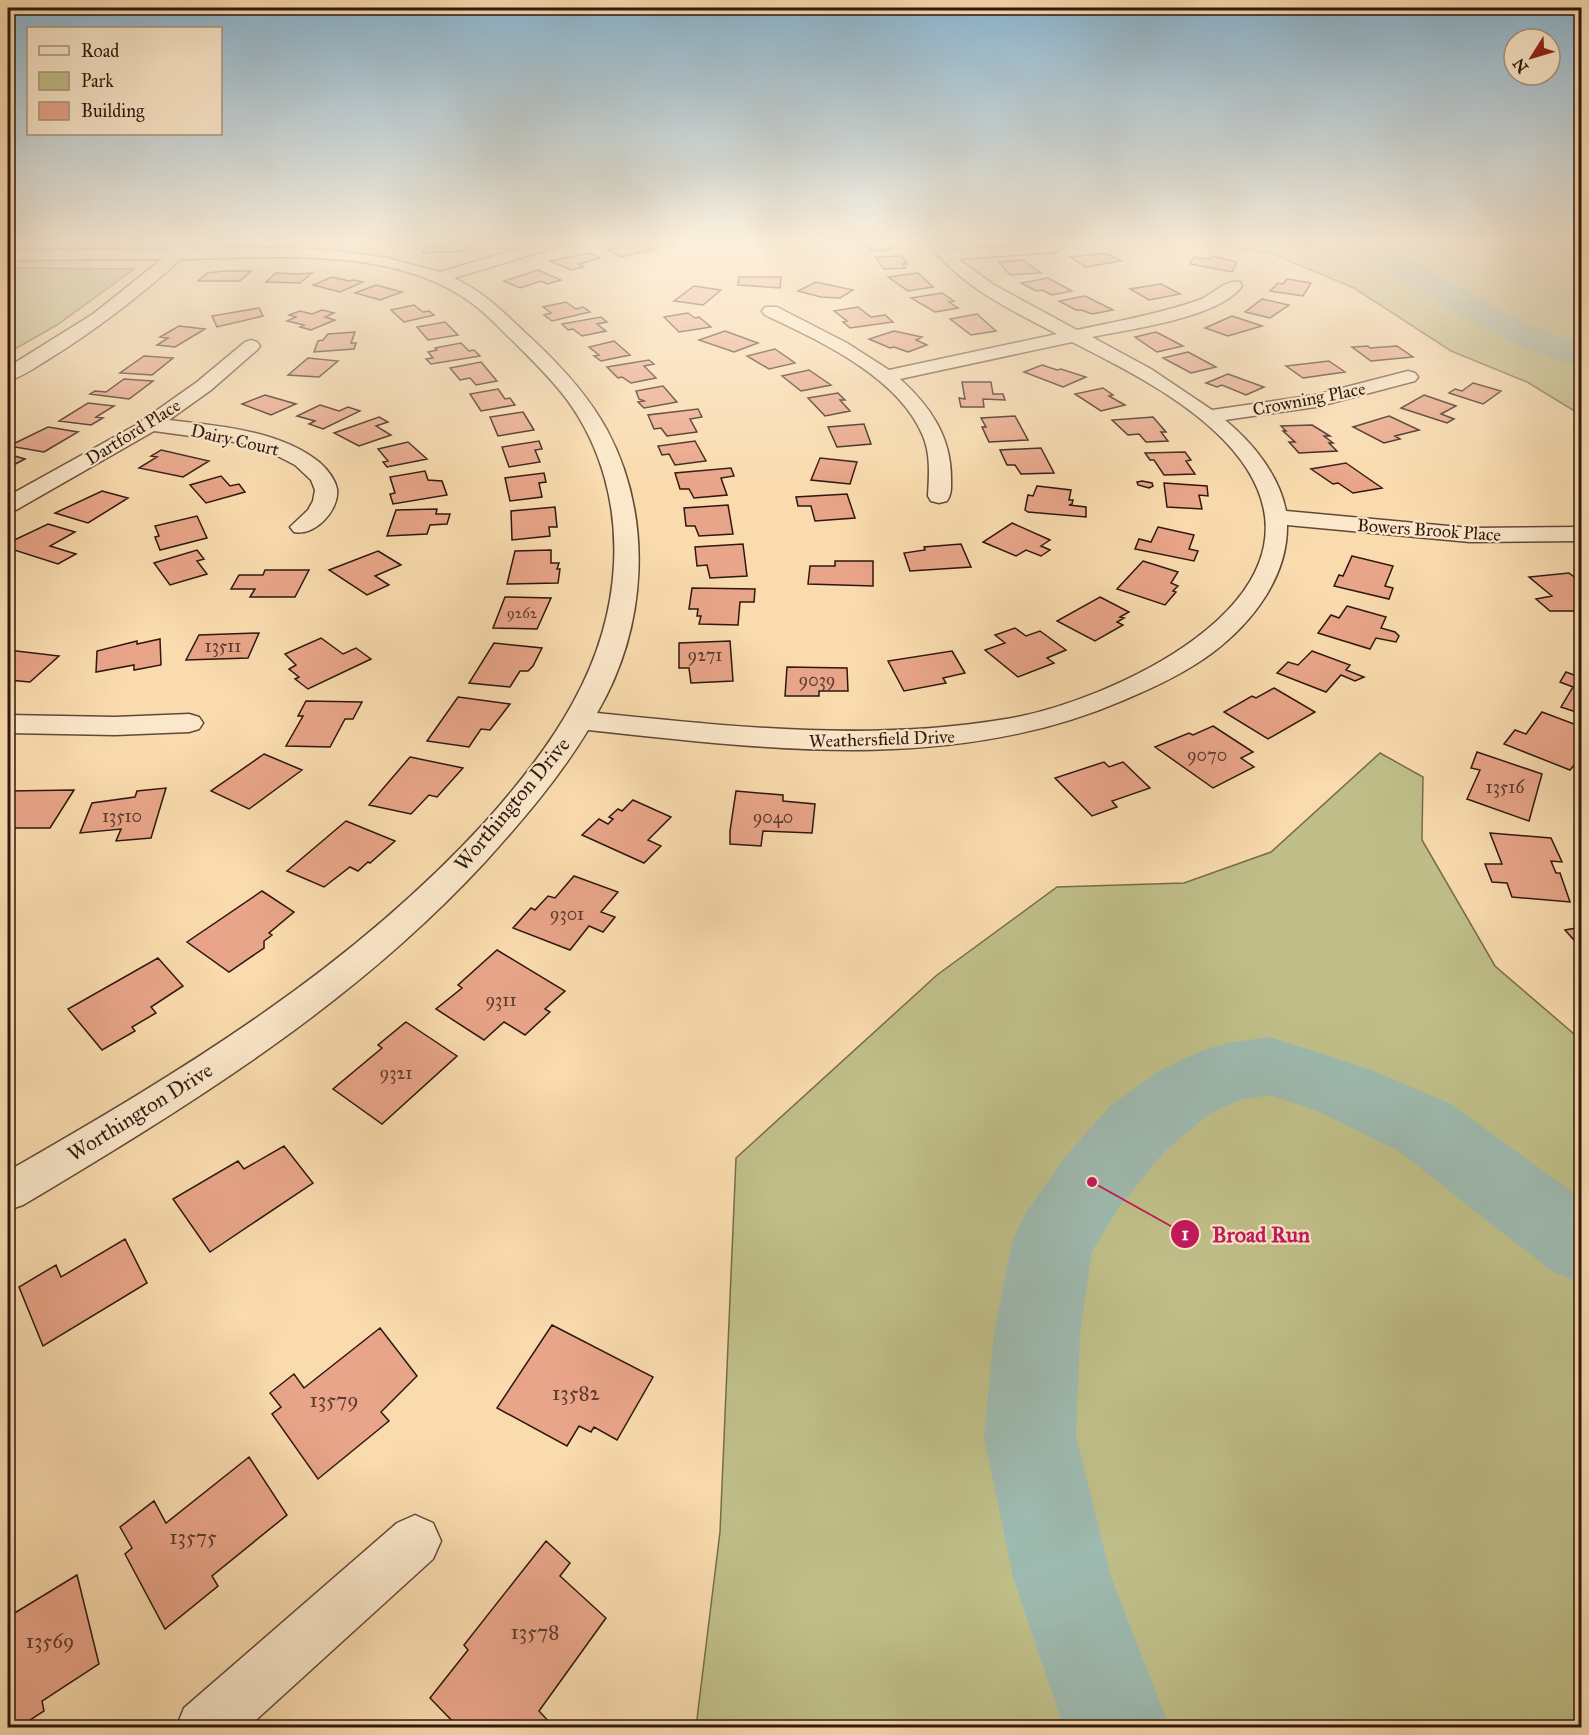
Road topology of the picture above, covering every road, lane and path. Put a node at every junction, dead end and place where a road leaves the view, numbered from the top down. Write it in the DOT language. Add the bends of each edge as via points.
graph roads {
  1 [pos="96,320"];
  2 [pos="501,320"];
  3 [pos="789,320"];
  4 [pos="1045,320"];
  5 [pos="1147,320"];
  6 [pos="1074,336"];
  7 [pos="251,346"];
  8 [pos="8,375"];
  9 [pos="884,377"];
  10 [pos="1408,377"];
  11 [pos="1210,416"];
  12 [pos="151,424"];
  13 [pos="939,496"];
  14 [pos="8,506"];
  15 [pos="1277,517"];
  16 [pos="302,527"];
  17 [pos="1581,534"];
  18 [pos="580,720"];
  19 [pos="8,723"];
  20 [pos="189,723"];
  21 [pos="8,1192"];
  22 [pos="415,1541"];
  23 [pos="204,1728"];
  1 -- 8 [label="street"];
  2 -- 18 [label="street, Worthington Drive" via="580,402 620,486 628,562 625,597 615,646"];
  3 -- 9 [label="street" via="825,338"];
  4 -- 6 [label="street, Weathersfield Drive"];
  5 -- 6 [label="street"];
  6 -- 9 [label="street"];
  6 -- 11 [label="street, Weathersfield Drive"];
  7 -- 12 [label="street, Dartford Place"];
  9 -- 13 [label="street" via="924,417 934,437 940,457"];
  10 -- 11 [label="street, Crowning Place" via="1316,401"];
  11 -- 15 [label="street, Weathersfield Drive" via="1258,469"];
  12 -- 14 [label="street, Dartford Place"];
  12 -- 16 [label="street, Dairy Court" via="240,438 273,446 296,457 325,483 328,494 317,516"];
  15 -- 17 [label="street, Bowers Brook Place" via="1470,535"];
  15 -- 18 [label="street, Weathersfield Drive" via="1273,555 1265,577 1234,622 1173,667 1129,690 1056,716 977,734 854,744 792,742"];
  18 -- 21 [label="street, Worthington Drive" via="514,810 444,886 382,943 256,1038 141,1114"];
  19 -- 20 [label="street"];
  22 -- 23 [label="street"];
}
